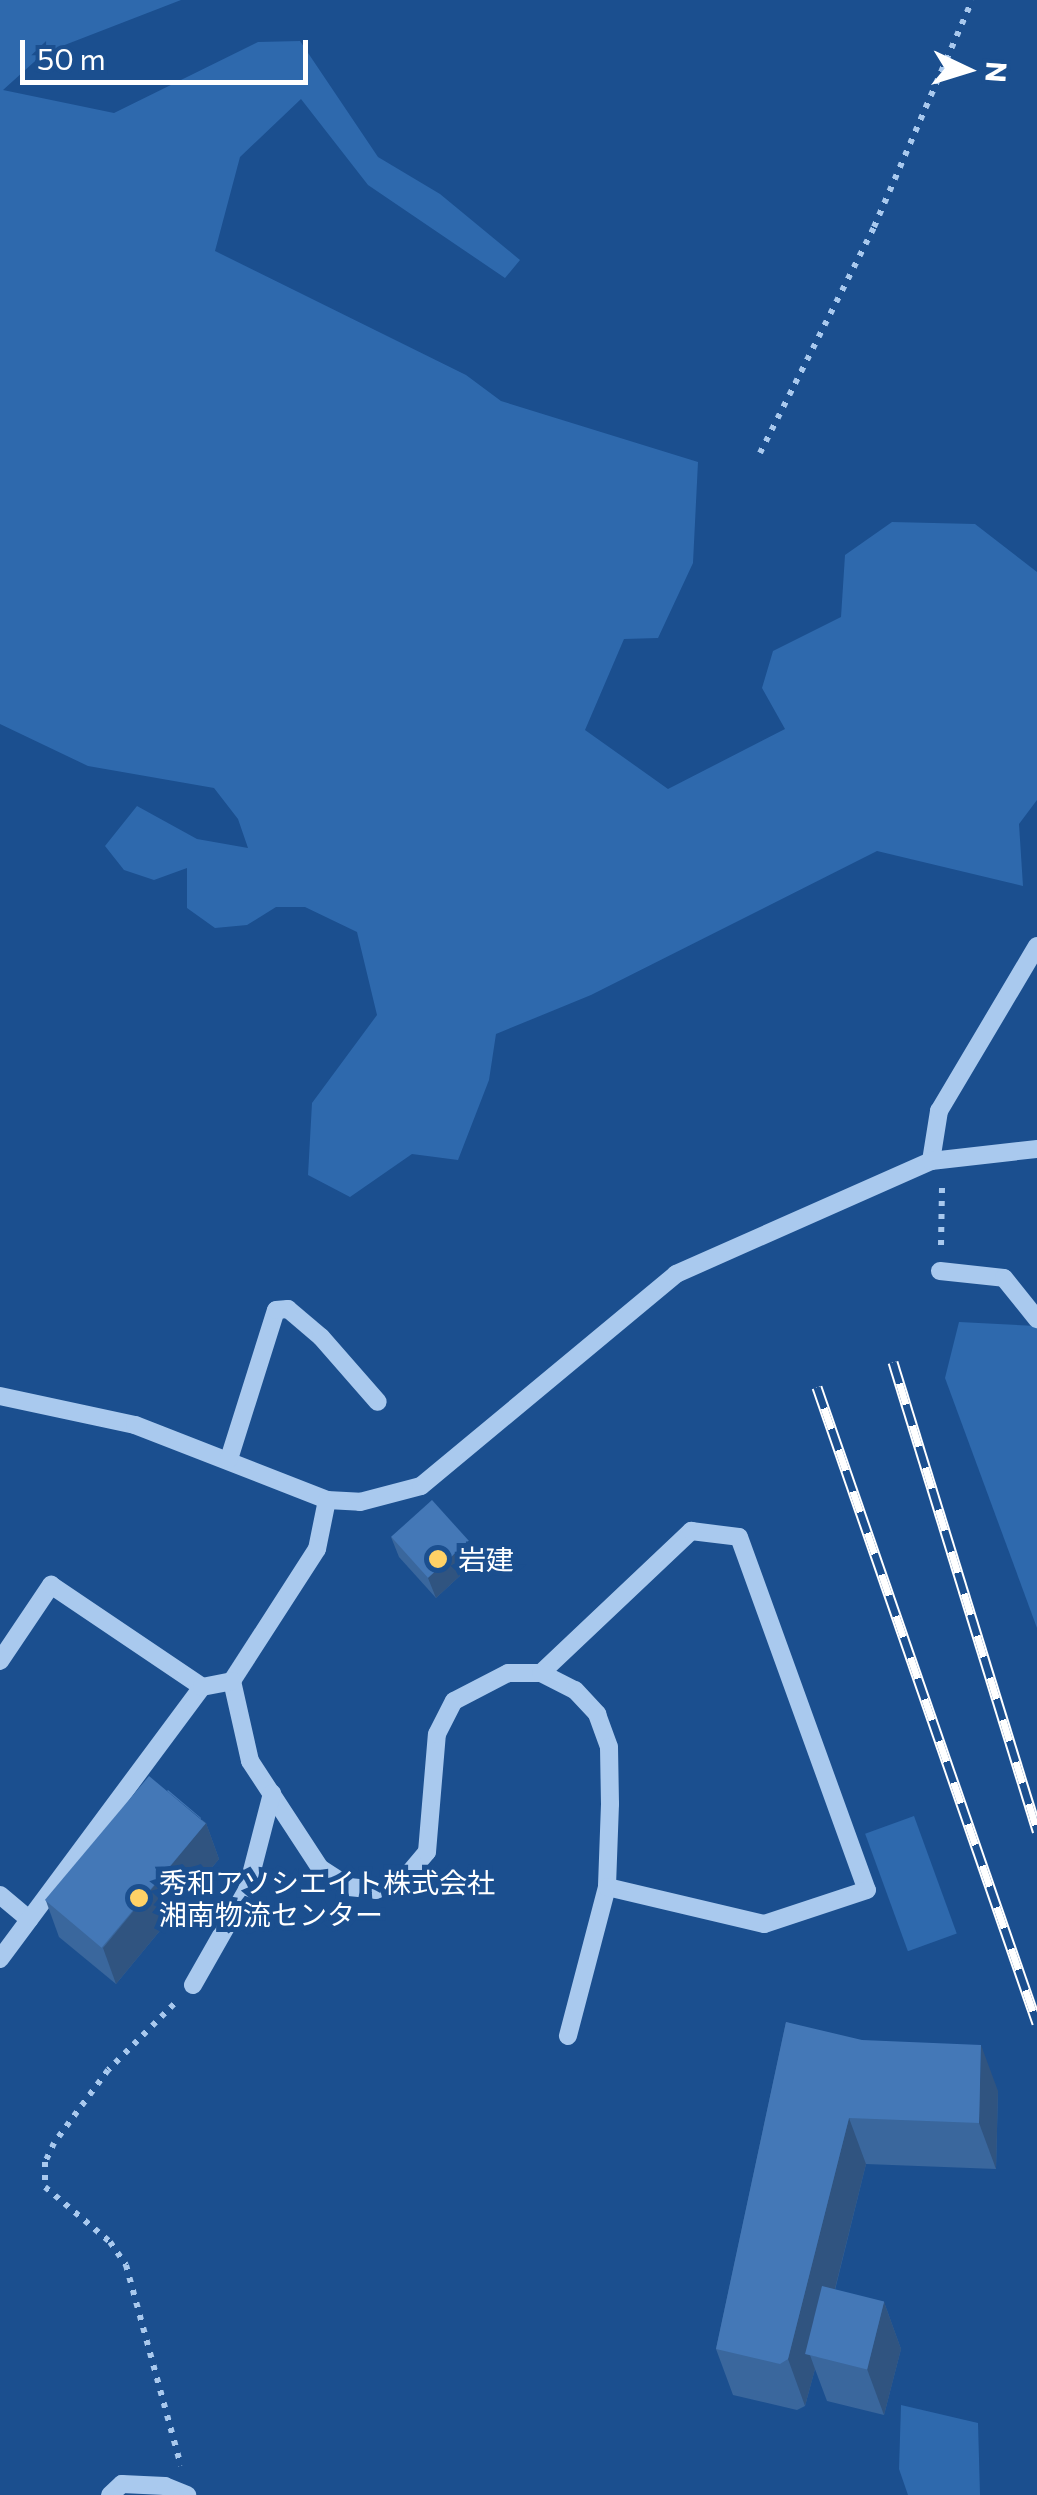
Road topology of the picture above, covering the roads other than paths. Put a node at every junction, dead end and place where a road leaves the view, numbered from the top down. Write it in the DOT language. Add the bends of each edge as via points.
graph roads {
  1 [pos="1037,946"];
  2 [pos="1037,1148"];
  3 [pos="938,1159"];
  4 [pos="940,1271"];
  5 [pos="1037,1320"];
  6 [pos="0,1396"];
  7 [pos="378,1402"];
  8 [pos="228,1459"];
  9 [pos="327,1500"];
  10 [pos="0,1661"];
  11 [pos="541,1673"];
  12 [pos="232,1681"];
  13 [pos="202,1686"];
  14 [pos="272,1793"];
  15 [pos="607,1887"];
  16 [pos="0,1895"];
  17 [pos="29,1919"];
  18 [pos="0,1959"];
  19 [pos="193,1986"];
  20 [pos="568,2036"];
  21 [pos="184,2494"];
  22 [pos="110,2495"];
  1 -- 3 [label="street" via="939,1112"];
  2 -- 3 [label="street"];
  3 -- 9 [label="street" via="676,1274 421,1486 360,1502"];
  4 -- 5 [label="street" via="1004,1278"];
  6 -- 8 [label="street" via="135,1425"];
  7 -- 8 [label="street" via="321,1337 288,1309 276,1310"];
  8 -- 9 [label="street"];
  9 -- 12 [label="street" via="317,1548"];
  10 -- 13 [label="street" via="51,1586"];
  11 -- 14 [label="street" via="508,1673 454,1700 438,1734 427,1852 405,1878 376,1890 349,1887 320,1868"];
  11 -- 15 [label="street" via="575,1690 598,1714 608,1747"];
  11 -- 15 [label="street" via="691,1531 740,1537 867,1890 764,1924"];
  12 -- 13 [label="street"];
  12 -- 14 [label="street" via="250,1760"];
  13 -- 17 [label="street"];
  14 -- 19 [label="street" via="247,1890"];
  15 -- 20 [label="street"];
  16 -- 17 [label="street"];
  17 -- 18 [label="street"];
  21 -- 22 [label="street" via="122,2484"];
}
